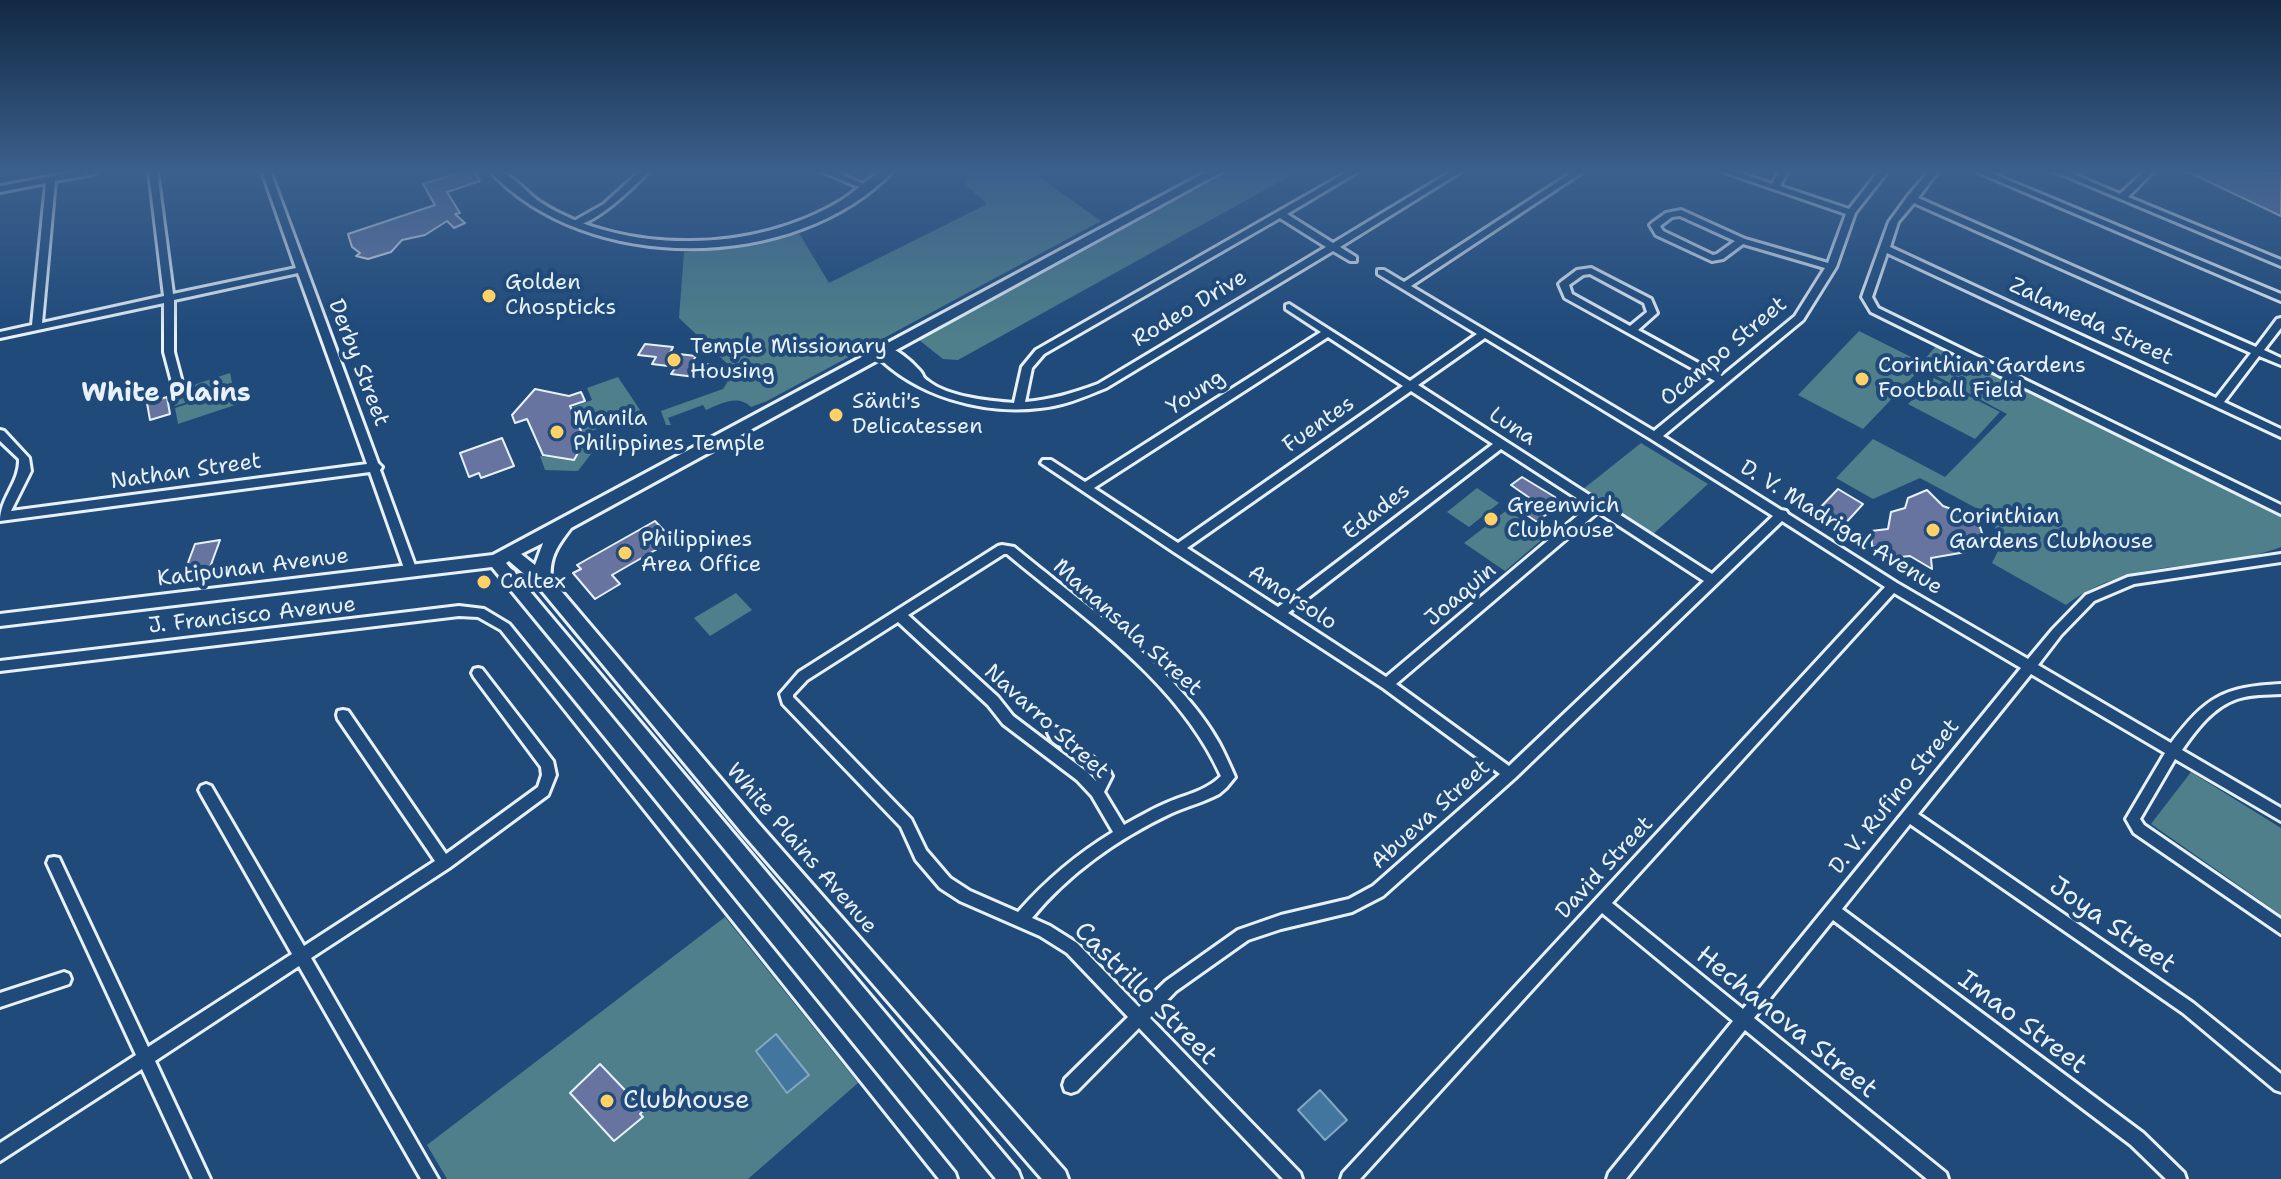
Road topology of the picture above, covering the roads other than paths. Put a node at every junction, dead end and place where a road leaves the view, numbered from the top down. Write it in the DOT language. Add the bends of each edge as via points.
graph roads {
  1 [pos="47,226"];
  2 [pos="160,226"];
  3 [pos="285,226"];
  4 [pos="581,226"];
  5 [pos="786,226"];
  6 [pos="1115,226"];
  7 [pos="1259,226"];
  8 [pos="1300,226"];
  9 [pos="1366,226"];
  10 [pos="1496,226"];
  11 [pos="1656,226"];
  12 [pos="1709,226"];
  13 [pos="1846,226"];
  14 [pos="1892,226"];
  15 [pos="1974,226"];
  16 [pos="2110,226"];
  17 [pos="2192,226"];
  18 [pos="1742,241"];
  19 [pos="1332,246"];
  20 [pos="1884,248"];
  21 [pos="1353,259"];
  22 [pos="2281,263"];
  23 [pos="1831,267"];
  24 [pos="300,270"];
  25 [pos="1381,272"];
  26 [pos="1404,286"];
  27 [pos="2281,298"];
  28 [pos="169,299"];
  29 [pos="1289,307"];
  30 [pos="2281,321"];
  31 [pos="37,327"];
  32 [pos="1631,330"];
  33 [pos="1328,332"];
  34 [pos="1484,334"];
  35 [pos="0,335"];
  36 [pos="883,351"];
  37 [pos="2260,352"];
  38 [pos="2281,362"];
  39 [pos="1723,381"];
  40 [pos="1411,385"];
  41 [pos="178,386"];
  42 [pos="2218,403"];
  43 [pos="1019,406"];
  44 [pos="2281,433"];
  45 [pos="0,434"];
  46 [pos="1655,436"];
  47 [pos="1500,444"];
  48 [pos="1047,463"];
  49 [pos="376,467"];
  50 [pos="1085,488"];
  51 [pos="1597,506"];
  52 [pos="2281,510"];
  53 [pos="1782,514"];
  54 [pos="578,515"];
  55 [pos="1,516"];
  56 [pos="1178,549"];
  57 [pos="502,557"];
  58 [pos="2281,558"];
  59 [pos="411,571"];
  60 [pos="543,581"];
  61 [pos="1713,581"];
  62 [pos="1893,586"];
  63 [pos="1279,613"];
  64 [pos="899,615"];
  65 [pos="0,620"];
  66 [pos="2031,665"];
  67 [pos="0,666"];
  68 [pos="478,673"];
  69 [pos="1387,684"];
  70 [pos="2281,689"];
  71 [pos="343,715"];
  72 [pos="1055,733"];
  73 [pos="2175,750"];
  74 [pos="1510,774"];
  75 [pos="206,790"];
  76 [pos="1097,792"];
  77 [pos="2281,815"];
  78 [pos="1909,816"];
  79 [pos="751,829"];
  80 [pos="1121,833"];
  81 [pos="730,844"];
  82 [pos="54,863"];
  83 [pos="444,863"];
  84 [pos="1602,904"];
  85 [pos="1832,910"];
  86 [pos="1021,920"];
  87 [pos="2281,927"];
  88 [pos="304,954"];
  89 [pos="64,979"];
  90 [pos="0,1000"];
  91 [pos="1138,1018"];
  92 [pos="1745,1019"];
  93 [pos="147,1056"];
  94 [pos="2281,1084"];
  95 [pos="1071,1085"];
  96 [pos="0,1153"];
  97 [pos="202,1179"];
  98 [pos="430,1179"];
  99 [pos="949,1179"];
  100 [pos="1010,1179"];
  101 [pos="1057,1179"];
  102 [pos="1294,1179"];
  103 [pos="1349,1179"];
  104 [pos="1615,1179"];
  105 [pos="1940,1179"];
  106 [pos="2178,1179"];
  1 -- 31 [label="street"];
  2 -- 28 [label="street"];
  3 -- 24 [label="street, Derby Street"];
  4 -- 5 [label="street" via="668,244 747,238"];
  6 -- 36 [label="street"];
  7 -- 43 [label="street" via="1040,352 1027,367"];
  8 -- 19 [label="street"];
  9 -- 19 [label="street, Rodeo Drive"];
  10 -- 26 [label="street"];
  11 -- 18 [label="street" via="1659,233 1712,258"];
  12 -- 18 [label="street"];
  13 -- 23 [label="street, Ocampo Street"];
  14 -- 20 [label="street"];
  15 -- 37 [label="street"];
  16 -- 27 [label="street"];
  17 -- 22 [label="street"];
  18 -- 23 [label="street"];
  19 -- 21 [label="street"];
  19 -- 43 [label="street, Rodeo Drive" via="1102,386 1059,401"];
  20 -- 42 [label="street, Zalameda Street"];
  20 -- 52 [label="street" via="1867,303 1874,310"];
  23 -- 39 [label="street, Ocampo Street" via="1799,318"];
  24 -- 28 [label="street"];
  24 -- 49 [label="street, Derby Street"];
  25 -- 26 [label="street, D. V. Madrigal Avenue"];
  26 -- 34 [label="street, D. V. Madrigal Avenue"];
  28 -- 31 [label="street"];
  28 -- 41 [label="street" via="169,352"];
  29 -- 33 [label="street, Luna"];
  30 -- 37 [label="street"];
  31 -- 35 [label="street"];
  32 -- 32 [label="street" via="1568,296 1564,284 1591,271 1648,301 1652,313"];
  32 -- 39 [label="street"];
  33 -- 40 [label="street, Luna"];
  33 -- 50 [label="street, Young"];
  34 -- 40 [label="street, Fuentes"];
  34 -- 46 [label="street, D. V. Madrigal Avenue"];
  36 -- 43 [label="street, Rodeo Drive" via="923,385 960,401"];
  36 -- 54 [label="street"];
  37 -- 38 [label="street"];
  37 -- 42 [label="street"];
  39 -- 46 [label="street, Ocampo Street"];
  40 -- 47 [label="street, Luna"];
  40 -- 56 [label="street, Fuentes"];
  42 -- 44 [label="street, Zalameda Street"];
  45 -- 55 [label="street" via="24,458 25,471"];
  46 -- 53 [label="street, D. V. Madrigal Avenue"];
  47 -- 51 [label="street, Luna"];
  47 -- 63 [label="street, Edades"];
  48 -- 50 [label="street, Amorsolo"];
  49 -- 55 [label="street, Nathan Street"];
  49 -- 59 [label="street, Derby Street"];
  50 -- 56 [label="street, Amorsolo"];
  51 -- 61 [label="street, Luna"];
  51 -- 69 [label="street, Joaquin"];
  53 -- 61 [label="street, Abueva Street"];
  53 -- 62 [label="street, D. V. Madrigal Avenue"];
  54 -- 57 [label="street"];
  54 -- 60 [label="street" via="546,549"];
  56 -- 63 [label="street, Amorsolo"];
  57 -- 59 [label="street, Katipunan Avenue"];
  57 -- 60 [label="street, White Plains Avenue"];
  57 -- 81 [label="street"];
  58 -- 66 [label="street, D. V. Rufino Street" via="2149,576 2103,591 2076,612"];
  59 -- 65 [label="street, Katipunan Avenue"];
  60 -- 79 [label="street, White Plains Avenue"];
  61 -- 74 [label="street, Abueva Street"];
  62 -- 66 [label="street, D. V. Madrigal Avenue"];
  62 -- 84 [label="street, David Street"];
  63 -- 69 [label="street, Amorsolo"];
  64 -- 76 [label="street, Navarro Street" via="1008,720"];
  64 -- 80 [label="street, Manansala Street" via="1002,549 1010,550 1159,678 1191,710 1228,777 1222,785"];
  64 -- 86 [label="street, Castrillo Street" via="803,676 786,694 906,823 921,855 945,883"];
  66 -- 73 [label="street, D. V. Madrigal Avenue"];
  66 -- 78 [label="street, D. V. Rufino Street"];
  67 -- 99 [label="street, J. Francisco Avenue" via="480,612 505,627"];
  68 -- 83 [label="street" via="548,765 549,775 543,791"];
  69 -- 74 [label="street, Amorsolo"];
  70 -- 73 [label="street" via="2239,693 2219,702"];
  71 -- 83 [label="street"];
  72 -- 76 [label="street" via="1105,776"];
  73 -- 77 [label="street, D. V. Madrigal Avenue"];
  73 -- 87 [label="street" via="2134,824"];
  74 -- 91 [label="street, Abueva Street" via="1378,891 1352,905 1243,935 1171,986"];
  75 -- 88 [label="street"];
  76 -- 80 [label="street, Navarro Street"];
  78 -- 85 [label="street, D. V. Rufino Street"];
  78 -- 94 [label="street, Joya Street" via="2188,1008"];
  79 -- 81 [label="street"];
  79 -- 101 [label="street, White Plains Avenue"];
  80 -- 86 [label="street, Manansala Street" via="1063,873"];
  81 -- 100 [label="street"];
  82 -- 93 [label="street"];
  83 -- 88 [label="street"];
  84 -- 92 [label="street, Hechanova Street"];
  84 -- 103 [label="street, David Street"];
  85 -- 92 [label="street, D. V. Rufino Street"];
  85 -- 106 [label="street, Imao Street" via="2137,1139"];
  86 -- 91 [label="street, Castrillo Street" via="1072,948"];
  88 -- 93 [label="street"];
  88 -- 98 [label="street"];
  89 -- 90 [label="street"];
  91 -- 95 [label="street, Abueva Street"];
  91 -- 102 [label="street, Castrillo Street"];
  92 -- 104 [label="street, D. V. Rufino Street"];
  92 -- 105 [label="street, Hechanova Street"];
  93 -- 96 [label="street"];
  93 -- 97 [label="street"];
}
